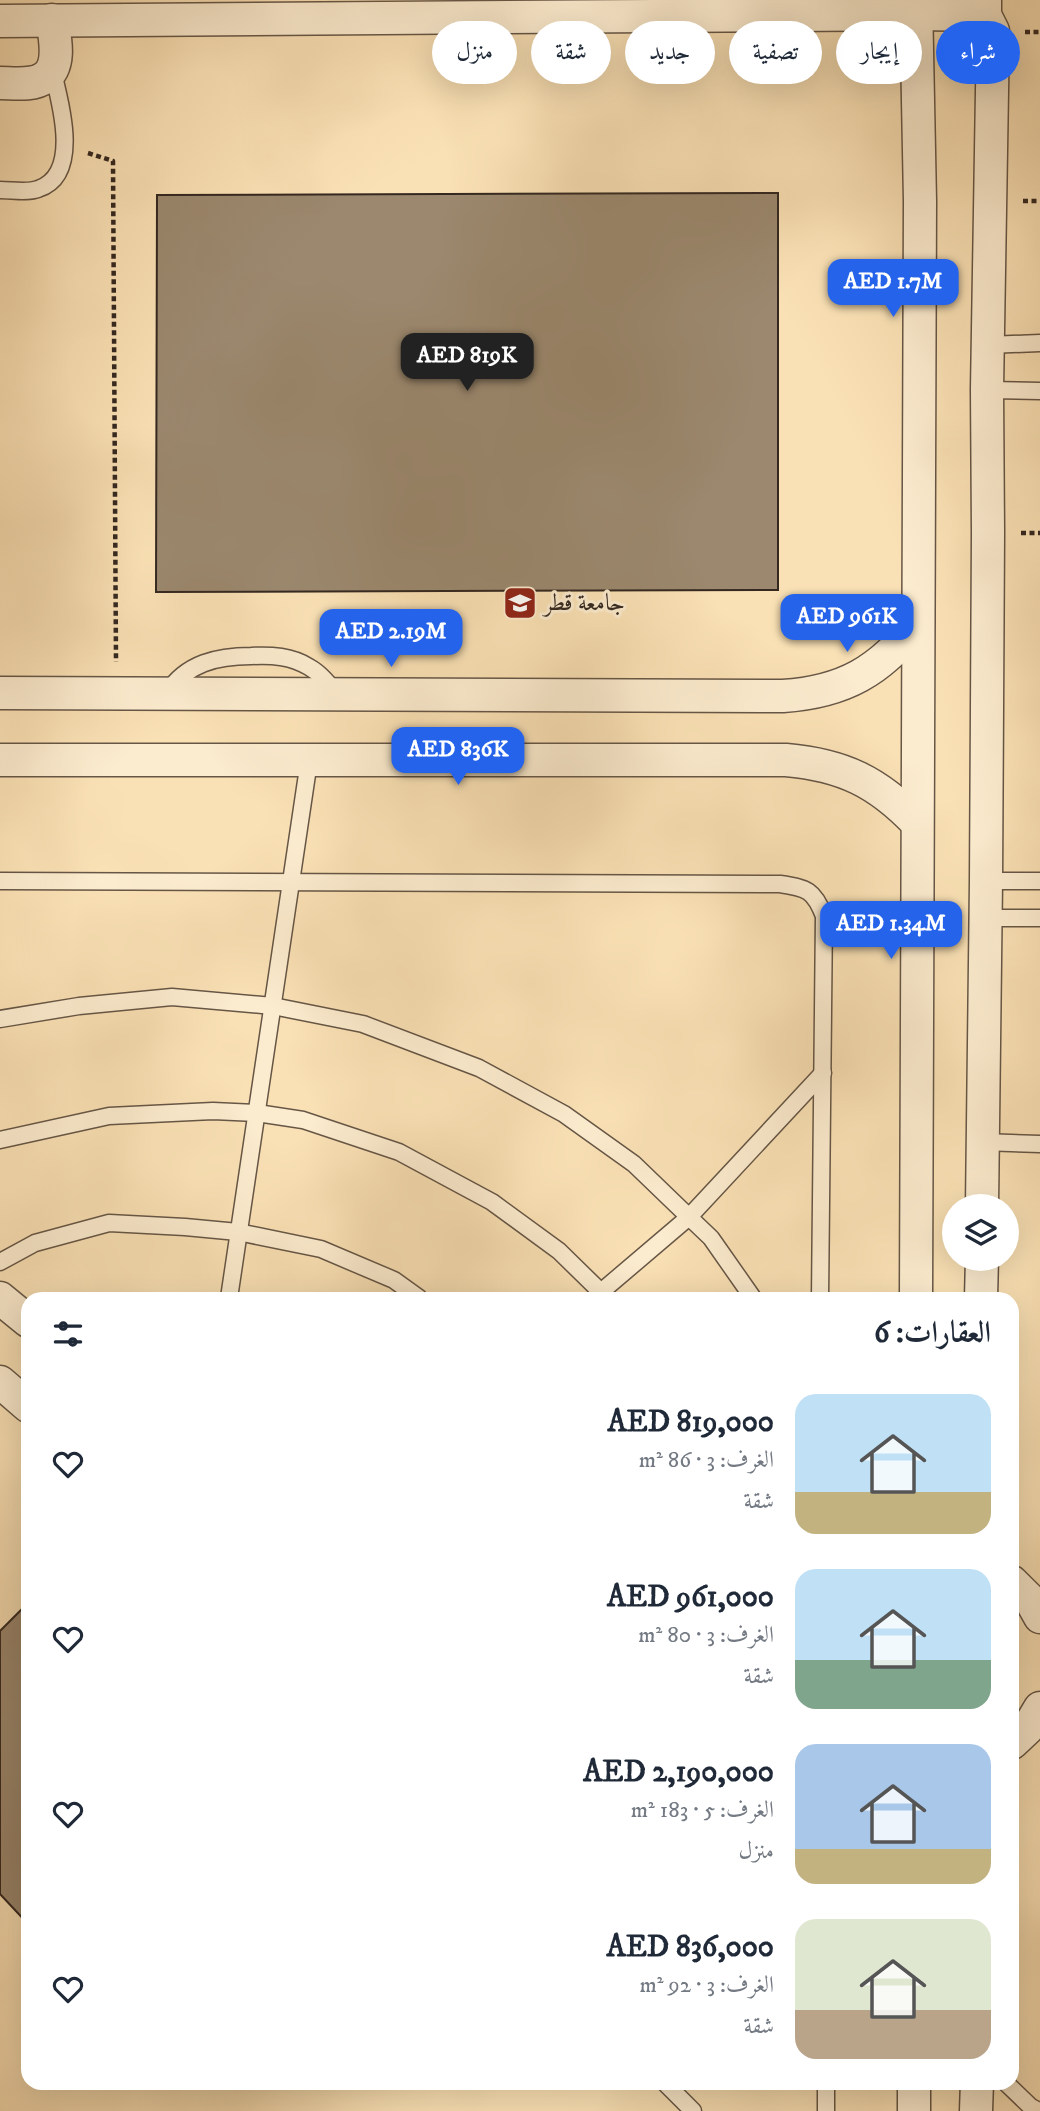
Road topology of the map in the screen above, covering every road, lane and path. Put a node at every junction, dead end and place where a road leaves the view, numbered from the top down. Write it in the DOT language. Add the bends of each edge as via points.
graph roads {
  1 [pos="916,7"];
  2 [pos="985,7"];
  3 [pos="52,20"];
  4 [pos="0,21"];
  5 [pos="52,69"];
  6 [pos="0,83"];
  7 [pos="64,145"];
  8 [pos="0,190"];
  9 [pos="1040,344"];
  10 [pos="988,345"];
  11 [pos="987,390"];
  12 [pos="1040,391"];
  13 [pos="918,623"];
  14 [pos="0,693"];
  15 [pos="116,694"];
  16 [pos="0,760"];
  17 [pos="309,761"];
  18 [pos="917,823"];
  19 [pos="0,881"];
  20 [pos="986,881"];
  21 [pos="1040,881"];
  22 [pos="292,882"];
  23 [pos="986,918"];
  24 [pos="1040,918"];
  25 [pos="273,1006"];
  26 [pos="0,1019"];
  27 [pos="823,1073"];
  28 [pos="257,1113"];
  29 [pos="0,1140"];
  30 [pos="982,1142"];
  31 [pos="1040,1144"];
  32 [pos="982,1194"];
  33 [pos="689,1217"];
  34 [pos="238,1232"];
  35 [pos="0,1262"];
  36 [pos="982,1271"];
  37 [pos="230,1292"];
  38 [pos="411,1292"];
  39 [pos="596,1292"];
  40 [pos="605,1292"];
  41 [pos="749,1292"];
  42 [pos="820,1292"];
  43 [pos="916,1292"];
  44 [pos="981,1292"];
  45 [pos="0,1298"];
  46 [pos="21,1315"];
  47 [pos="0,1382"];
  48 [pos="21,1400"];
  49 [pos="1039,1710"];
  50 [pos="1019,1737"];
  51 [pos="672,2090"];
  52 [pos="826,2090"];
  53 [pos="914,2090"];
  54 [pos="977,2090"];
  55 [pos="1013,2090"];
  56 [pos="693,2111"];
  57 [pos="826,2111"];
  58 [pos="914,2111"];
  59 [pos="976,2111"];
  60 [pos="1039,2111"];
  1 -- 2 [label="street"];
  1 -- 3 [label="street"];
  1 -- 13 [label="street"];
  2 -- 10 [label="street" via="993,31"];
  3 -- 4 [label="street"];
  3 -- 5 [label="street" via="56,52"];
  5 -- 6 [label="street" via="36,81"];
  5 -- 7 [label="lane" via="64,116"];
  7 -- 8 [label="lane" via="53,181 37,190"];
  7 -- 15 [label="path" via="113,161"];
  9 -- 10 [label="lane"];
  10 -- 11 [label="street"];
  11 -- 12 [label="lane"];
  11 -- 20 [label="street"];
  13 -- 15 [label="street" via="891,653 859,677 809,694"];
  13 -- 18 [label="street"];
  14 -- 15 [label="street"];
  16 -- 17 [label="street"];
  17 -- 18 [label="street" via="811,762 870,783"];
  17 -- 22 [label="lane"];
  18 -- 43 [label="street"];
  19 -- 22 [label="lane"];
  20 -- 21 [label="lane"];
  20 -- 23 [label="street"];
  22 -- 25 [label="lane"];
  22 -- 27 [label="lane" via="802,887 818,899 824,916"];
  23 -- 24 [label="lane"];
  23 -- 30 [label="street"];
  25 -- 26 [label="lane" via="172,997"];
  25 -- 28 [label="lane"];
  25 -- 33 [label="lane" via="363,1024 478,1068 564,1115 634,1164"];
  27 -- 33 [label="lane"];
  27 -- 42 [label="lane"];
  28 -- 29 [label="lane" via="109,1116"];
  28 -- 34 [label="lane"];
  28 -- 39 [label="lane" via="303,1120 399,1152 492,1202 559,1251"];
  30 -- 31 [label="lane"];
  30 -- 32 [label="street"];
  33 -- 40 [label="lane"];
  33 -- 41 [label="lane" via="711,1238"];
  34 -- 35 [label="lane" via="109,1223 35,1243"];
  34 -- 37 [label="lane"];
  34 -- 38 [label="lane" via="321,1249 394,1280"];
  36 -- 44 [label="street"];
  45 -- 46 [label="street"];
  47 -- 48 [label="street"];
  49 -- 50 [label="street"];
  51 -- 56 [label="lane"];
  52 -- 57 [label="lane"];
  53 -- 58 [label="street"];
  54 -- 59 [label="street"];
  55 -- 60 [label="lane"];
}
